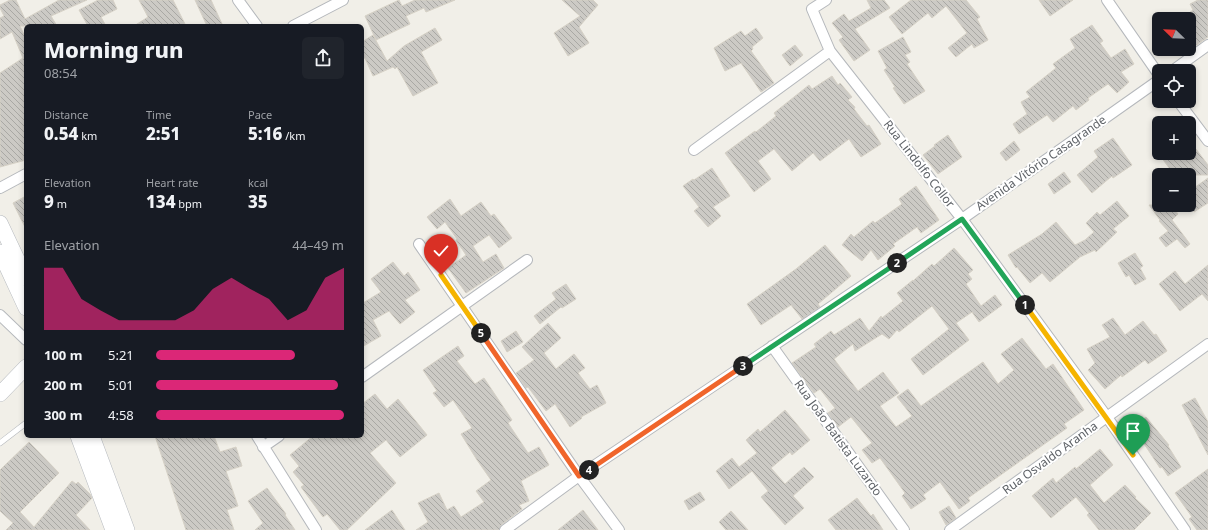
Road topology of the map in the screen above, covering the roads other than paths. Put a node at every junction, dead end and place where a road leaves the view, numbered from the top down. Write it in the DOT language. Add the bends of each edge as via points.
graph roads {
  1 [pos="238,0"];
  2 [pos="343,0"];
  3 [pos="826,0"];
  4 [pos="1107,0"];
  5 [pos="256,24"];
  6 [pos="297,24"];
  7 [pos="1208,45"];
  8 [pos="830,51"];
  9 [pos="1182,64"];
  10 [pos="1152,65"];
  11 [pos="1152,85"];
  12 [pos="1183,108"];
  13 [pos="1208,141"];
  14 [pos="694,150"];
  15 [pos="24,175"];
  16 [pos="0,188"];
  17 [pos="962,219"];
  18 [pos="0,223"];
  19 [pos="419,244"];
  20 [pos="0,252"];
  21 [pos="527,260"];
  22 [pos="24,274"];
  23 [pos="24,304"];
  24 [pos="462,306"];
  25 [pos="0,315"];
  26 [pos="24,338"];
  27 [pos="1208,344"];
  28 [pos="772,346"];
  29 [pos="24,369"];
  30 [pos="364,376"];
  31 [pos="0,394"];
  32 [pos="1107,417"];
  33 [pos="24,425"];
  34 [pos="79,438"];
  35 [pos="93,438"];
  36 [pos="258,438"];
  37 [pos="276,438"];
  38 [pos="0,443"];
  39 [pos="263,447"];
  40 [pos="579,476"];
  41 [pos="113,530"];
  42 [pos="127,530"];
  43 [pos="316,530"];
  44 [pos="506,530"];
  45 [pos="619,530"];
  46 [pos="904,530"];
  47 [pos="950,530"];
  48 [pos="1185,530"];
  1 -- 5 [label="street"];
  2 -- 6 [label="street"];
  3 -- 8 [label="street, Rua Lindolfo Collor" via="812,9"];
  4 -- 10 [label="street"];
  7 -- 9 [label="street"];
  8 -- 14 [label="street"];
  8 -- 17 [label="street, Rua Lindolfo Collor"];
  11 -- 17 [label="street, Avenida Vitório Casagrande"];
  12 -- 13 [label="street"];
  15 -- 16 [label="street"];
  17 -- 28 [label="street, Avenida Vitório Casagrande"];
  17 -- 32 [label="street, Rua Lindolfo Collor"];
  18 -- 22 [label="main road"];
  19 -- 24 [label="street"];
  20 -- 23 [label="main road"];
  21 -- 24 [label="street"];
  24 -- 30 [label="street"];
  24 -- 40 [label="street"];
  25 -- 26 [label="street"];
  27 -- 32 [label="street, Rua Osvaldo Aranha"];
  28 -- 40 [label="street, Avenida Vitório Casagrande"];
  28 -- 46 [label="street, Rua João Batista Luzardo"];
  29 -- 31 [label="main road"];
  32 -- 47 [label="street, Rua Osvaldo Aranha"];
  32 -- 48 [label="street, Rua Lindolfo Collor"];
  33 -- 38 [label="lane"];
  34 -- 41 [label="main road"];
  35 -- 42 [label="main road"];
  36 -- 39 [label="street"];
  37 -- 39 [label="street"];
  39 -- 43 [label="street"];
  40 -- 44 [label="street, Avenida Vitório Casagrande"];
  40 -- 45 [label="street"];
}
